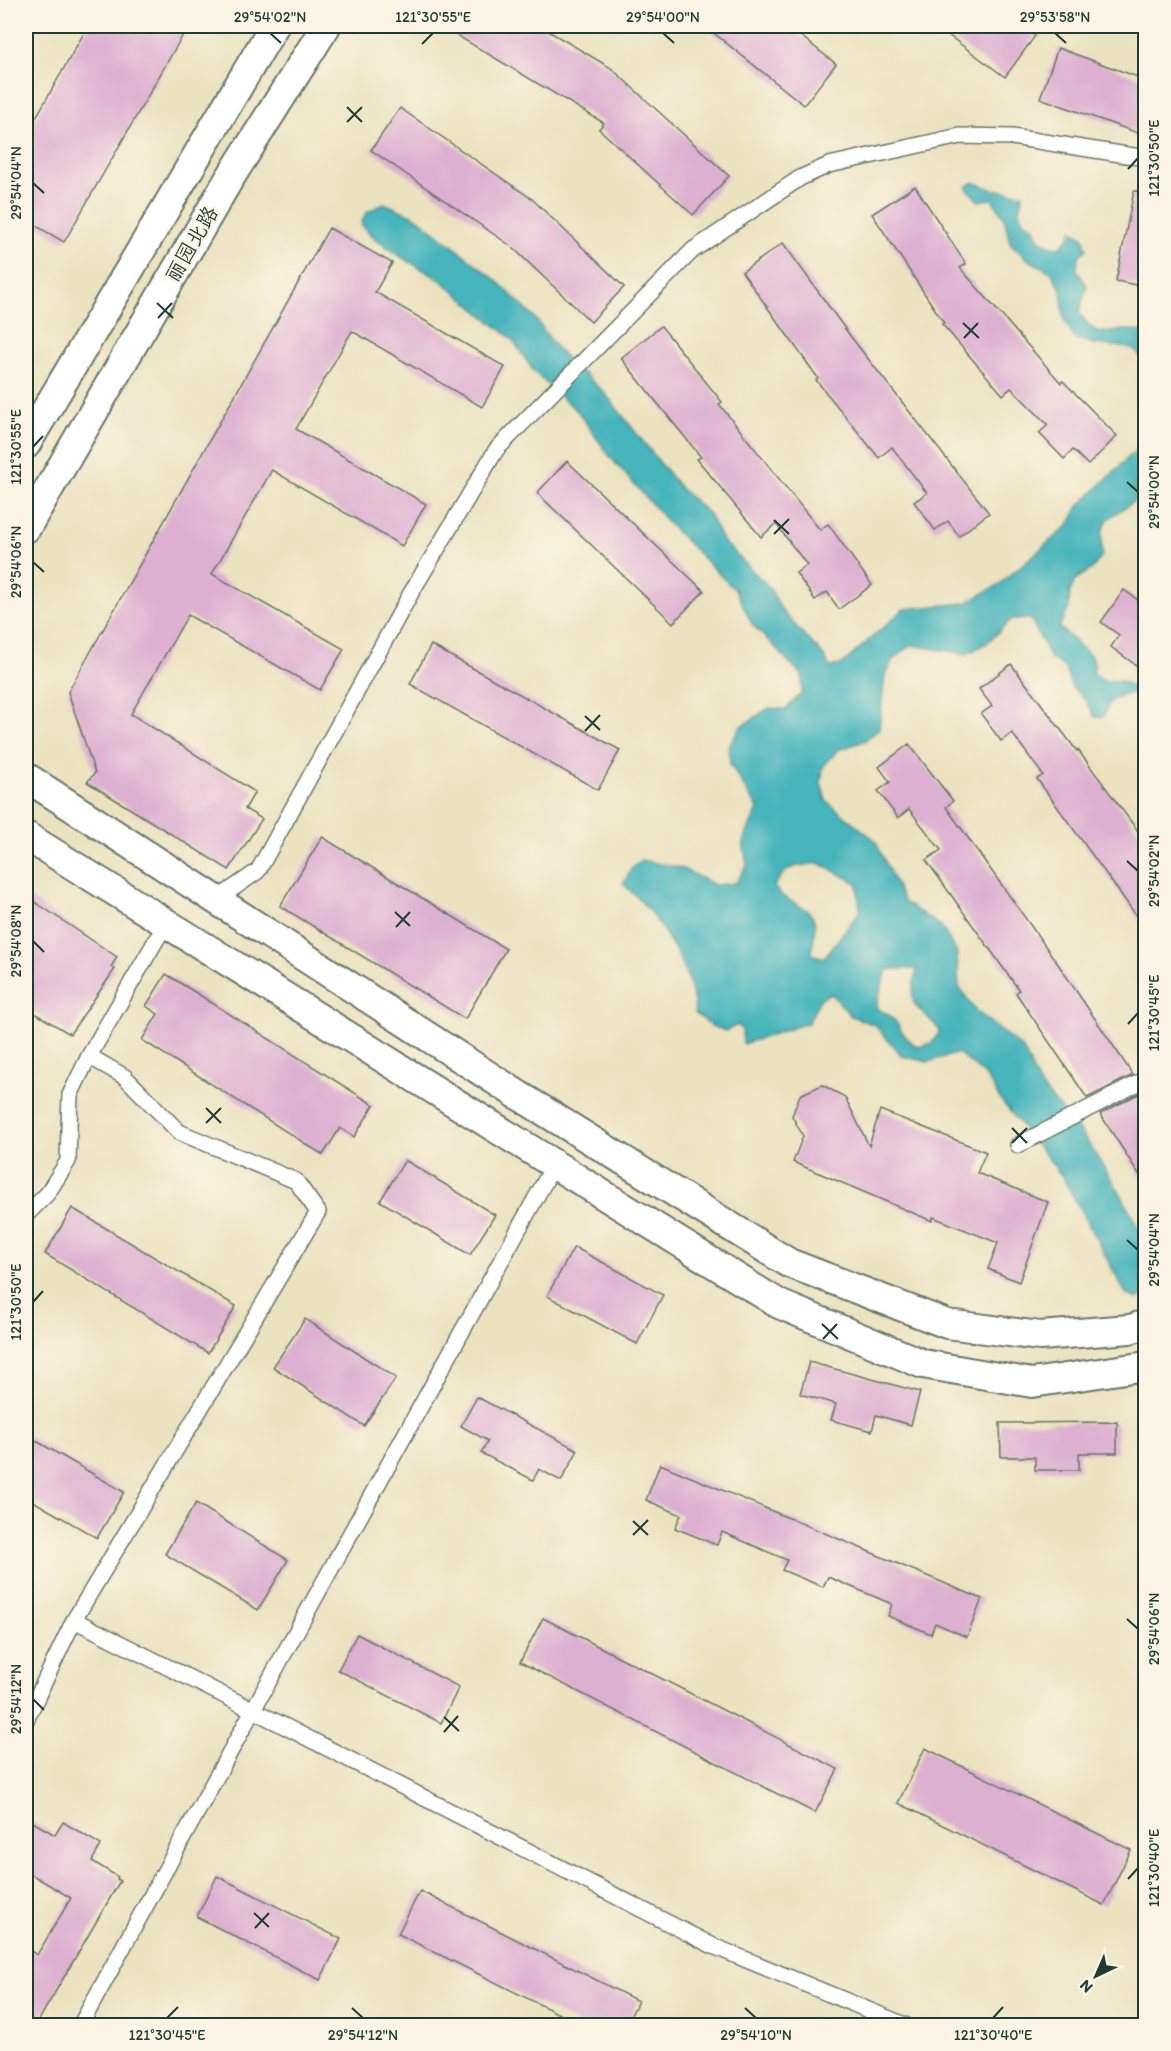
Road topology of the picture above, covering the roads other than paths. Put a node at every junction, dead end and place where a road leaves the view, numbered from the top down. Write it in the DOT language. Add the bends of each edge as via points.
graph roads {
  1 [pos="274,26"];
  2 [pos="326,26"];
  3 [pos="1146,158"];
  4 [pos="26,444"];
  5 [pos="26,528"];
  6 [pos="26,777"];
  7 [pos="26,836"];
  8 [pos="216,900"];
  9 [pos="166,924"];
  10 [pos="89,1056"];
  11 [pos="1146,1078"];
  12 [pos="1018,1145"];
  13 [pos="554,1165"];
  14 [pos="26,1215"];
  15 [pos="1146,1324"];
  16 [pos="1146,1366"];
  17 [pos="74,1620"];
  18 [pos="253,1710"];
  19 [pos="26,1720"];
  20 [pos="80,2025"];
  21 [pos="907,2025"];
  1 -- 4 [label="street, 丽园北路"];
  2 -- 5 [label="street, 丽园北路" via="228,181"];
  3 -- 8 [label="lane" via="1012,137 960,136 829,165 800,178 693,250 496,450 406,603 258,871"];
  6 -- 8 [label="street"];
  7 -- 9 [label="street"];
  8 -- 15 [label="street" via="515,1093 789,1263 947,1324 1040,1336 1130,1329"];
  9 -- 10 [label="lane"];
  9 -- 13 [label="street"];
  10 -- 14 [label="lane" via="70,1095 68,1161 47,1194"];
  10 -- 17 [label="lane" via="125,1077 179,1132 296,1180 318,1212"];
  11 -- 12 [label="lane"];
  13 -- 16 [label="street" via="779,1304 923,1364 1032,1383"];
  13 -- 18 [label="lane"];
  17 -- 18 [label="lane"];
  17 -- 19 [label="lane"];
  18 -- 20 [label="lane"];
  18 -- 21 [label="lane" via="713,1946"];
}
